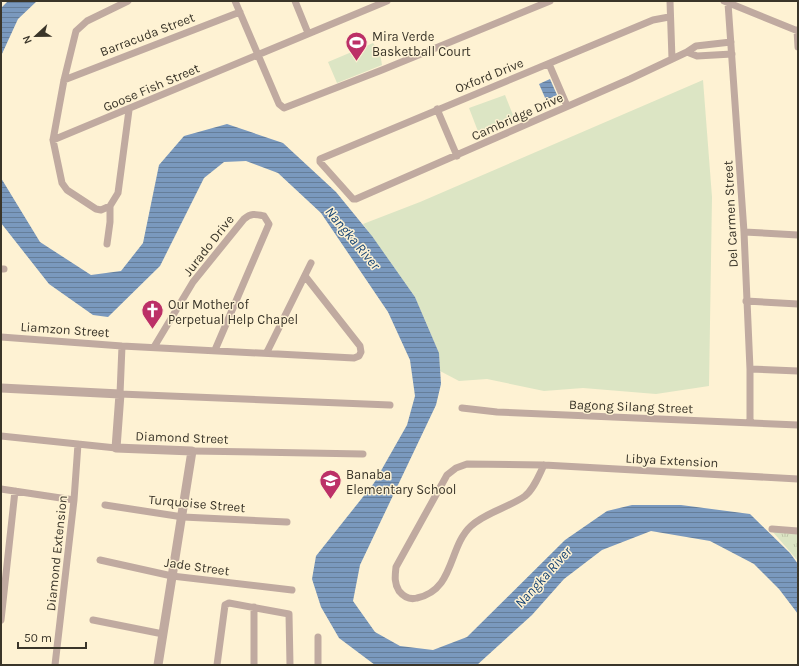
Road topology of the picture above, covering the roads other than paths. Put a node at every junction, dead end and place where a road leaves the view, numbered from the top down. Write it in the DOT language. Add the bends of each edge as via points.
graph roads {
  1 [pos="128,1"];
  2 [pos="235,1"];
  3 [pos="295,1"];
  4 [pos="387,1"];
  5 [pos="550,1"];
  6 [pos="670,1"];
  7 [pos="726,2"];
  8 [pos="368,4"];
  9 [pos="240,12"];
  10 [pos="669,17"];
  11 [pos="797,30"];
  12 [pos="308,33"];
  13 [pos="731,42"];
  14 [pos="798,47"];
  15 [pos="687,52"];
  16 [pos="732,54"];
  17 [pos="258,56"];
  18 [pos="672,59"];
  19 [pos="549,64"];
  20 [pos="64,80"];
  21 [pos="567,106"];
  22 [pos="437,109"];
  23 [pos="129,110"];
  24 [pos="53,140"];
  25 [pos="457,156"];
  26 [pos="356,199"];
  27 [pos="110,206"];
  28 [pos="744,232"];
  29 [pos="798,235"];
  30 [pos="107,244"];
  31 [pos="311,263"];
  32 [pos="305,276"];
  33 [pos="746,301"];
  34 [pos="798,304"];
  35 [pos="1,337"];
  36 [pos="122,346"];
  37 [pos="154,346"];
  38 [pos="215,350"];
  39 [pos="267,352"];
  40 [pos="750,369"];
  41 [pos="798,371"];
  42 [pos="1,388"];
  43 [pos="120,394"];
  44 [pos="390,405"];
  45 [pos="462,408"];
  46 [pos="750,423"];
  47 [pos="798,426"];
  48 [pos="1,436"];
  49 [pos="78,444"];
  50 [pos="116,448"];
  51 [pos="192,451"];
  52 [pos="363,454"];
  53 [pos="544,465"];
  54 [pos="798,479"];
  55 [pos="1,489"];
  56 [pos="14,491"];
  57 [pos="74,500"];
  58 [pos="105,505"];
  59 [pos="183,516"];
  60 [pos="287,522"];
  61 [pos="772,529"];
  62 [pos="798,531"];
  63 [pos="100,560"];
  64 [pos="172,576"];
  65 [pos="292,590"];
  66 [pos="254,607"];
  67 [pos="1,620"];
  68 [pos="93,620"];
  69 [pos="163,634"];
  70 [pos="318,637"];
  71 [pos="55,665"];
  72 [pos="158,665"];
  73 [pos="217,665"];
  74 [pos="254,665"];
  75 [pos="290,665"];
  76 [pos="318,665"];
  1 -- 20 [label="street" via="78,28 74,34"];
  2 -- 9 [label="street"];
  3 -- 12 [label="street"];
  4 -- 8 [label="street, Goose Fish Street"];
  5 -- 17 [label="street" via="287,108 281,107"];
  6 -- 10 [label="street"];
  7 -- 11 [label="street"];
  7 -- 13 [label="street, Del Carmen Street"];
  8 -- 12 [label="street, Goose Fish Street"];
  9 -- 17 [label="street"];
  9 -- 20 [label="street, Barracuda Street"];
  10 -- 18 [label="street"];
  10 -- 19 [label="street, Oxford Drive" via="653,20"];
  11 -- 14 [label="street"];
  12 -- 17 [label="street, Goose Fish Street"];
  13 -- 15 [label="street, Cambridge Drive" via="696,46"];
  13 -- 16 [label="street, Del Carmen Street"];
  15 -- 16 [label="street" via="697,56"];
  15 -- 18 [label="street, Cambridge Drive"];
  16 -- 28 [label="street, Del Carmen Street"];
  17 -- 23 [label="street, Goose Fish Street"];
  18 -- 21 [label="street, Cambridge Drive"];
  19 -- 21 [label="street"];
  19 -- 22 [label="street, Oxford Drive"];
  20 -- 24 [label="street"];
  21 -- 25 [label="street, Cambridge Drive"];
  22 -- 25 [label="street"];
  22 -- 26 [label="street, Oxford Drive" via="319,160 352,199"];
  23 -- 24 [label="street, Goose Fish Street"];
  23 -- 27 [label="street" via="118,193"];
  24 -- 27 [label="street" via="59,174 67,190 96,209 101,210"];
  25 -- 26 [label="street, Cambridge Drive"];
  27 -- 30 [label="street"];
  28 -- 29 [label="street"];
  28 -- 33 [label="street, Del Carmen Street"];
  31 -- 32 [label="street"];
  32 -- 39 [label="street"];
  32 -- 39 [label="street" via="360,346 361,352 354,358"];
  33 -- 34 [label="street"];
  33 -- 40 [label="street, Del Carmen Street"];
  35 -- 36 [label="street, Liamzon Street"];
  36 -- 37 [label="street"];
  36 -- 43 [label="street, Liamzon Street"];
  37 -- 38 [label="street"];
  37 -- 38 [label="street, Jurado Drive" via="193,282 244,218 249,214 264,216 269,224"];
  38 -- 39 [label="street"];
  40 -- 41 [label="street"];
  40 -- 46 [label="street, Del Carmen Street"];
  42 -- 43 [label="street"];
  43 -- 44 [label="street"];
  43 -- 50 [label="street, Liamzon Street"];
  45 -- 46 [label="street, Bagong Silang Street" via="497,412"];
  46 -- 47 [label="street, Bagong Silang Street"];
  48 -- 49 [label="street, Diamond Street"];
  49 -- 50 [label="street, Diamond Street"];
  49 -- 57 [label="street, Diamond Extension"];
  50 -- 51 [label="street, Diamond Street"];
  51 -- 52 [label="street, Diamond Street"];
  51 -- 59 [label="street"];
  53 -- 53 [label="street, Libya Extension" via="467,464 447,475 396,567 394,579 404,596 413,599 428,596 438,589 464,534 471,525 525,496"];
  53 -- 54 [label="street, Libya Extension"];
  55 -- 56 [label="street"];
  56 -- 57 [label="street"];
  56 -- 67 [label="street"];
  57 -- 71 [label="street, Diamond Extension"];
  58 -- 59 [label="street, Turquoise Street"];
  59 -- 60 [label="street, Turquoise Street"];
  59 -- 64 [label="street"];
  61 -- 62 [label="street"];
  63 -- 64 [label="street, Jade Street"];
  64 -- 65 [label="street, Jade Street"];
  64 -- 69 [label="street"];
  66 -- 73 [label="street" via="226,603"];
  66 -- 74 [label="street"];
  66 -- 75 [label="street" via="286,612 290,616"];
  68 -- 69 [label="street"];
  69 -- 72 [label="street"];
  70 -- 76 [label="street"];
}
